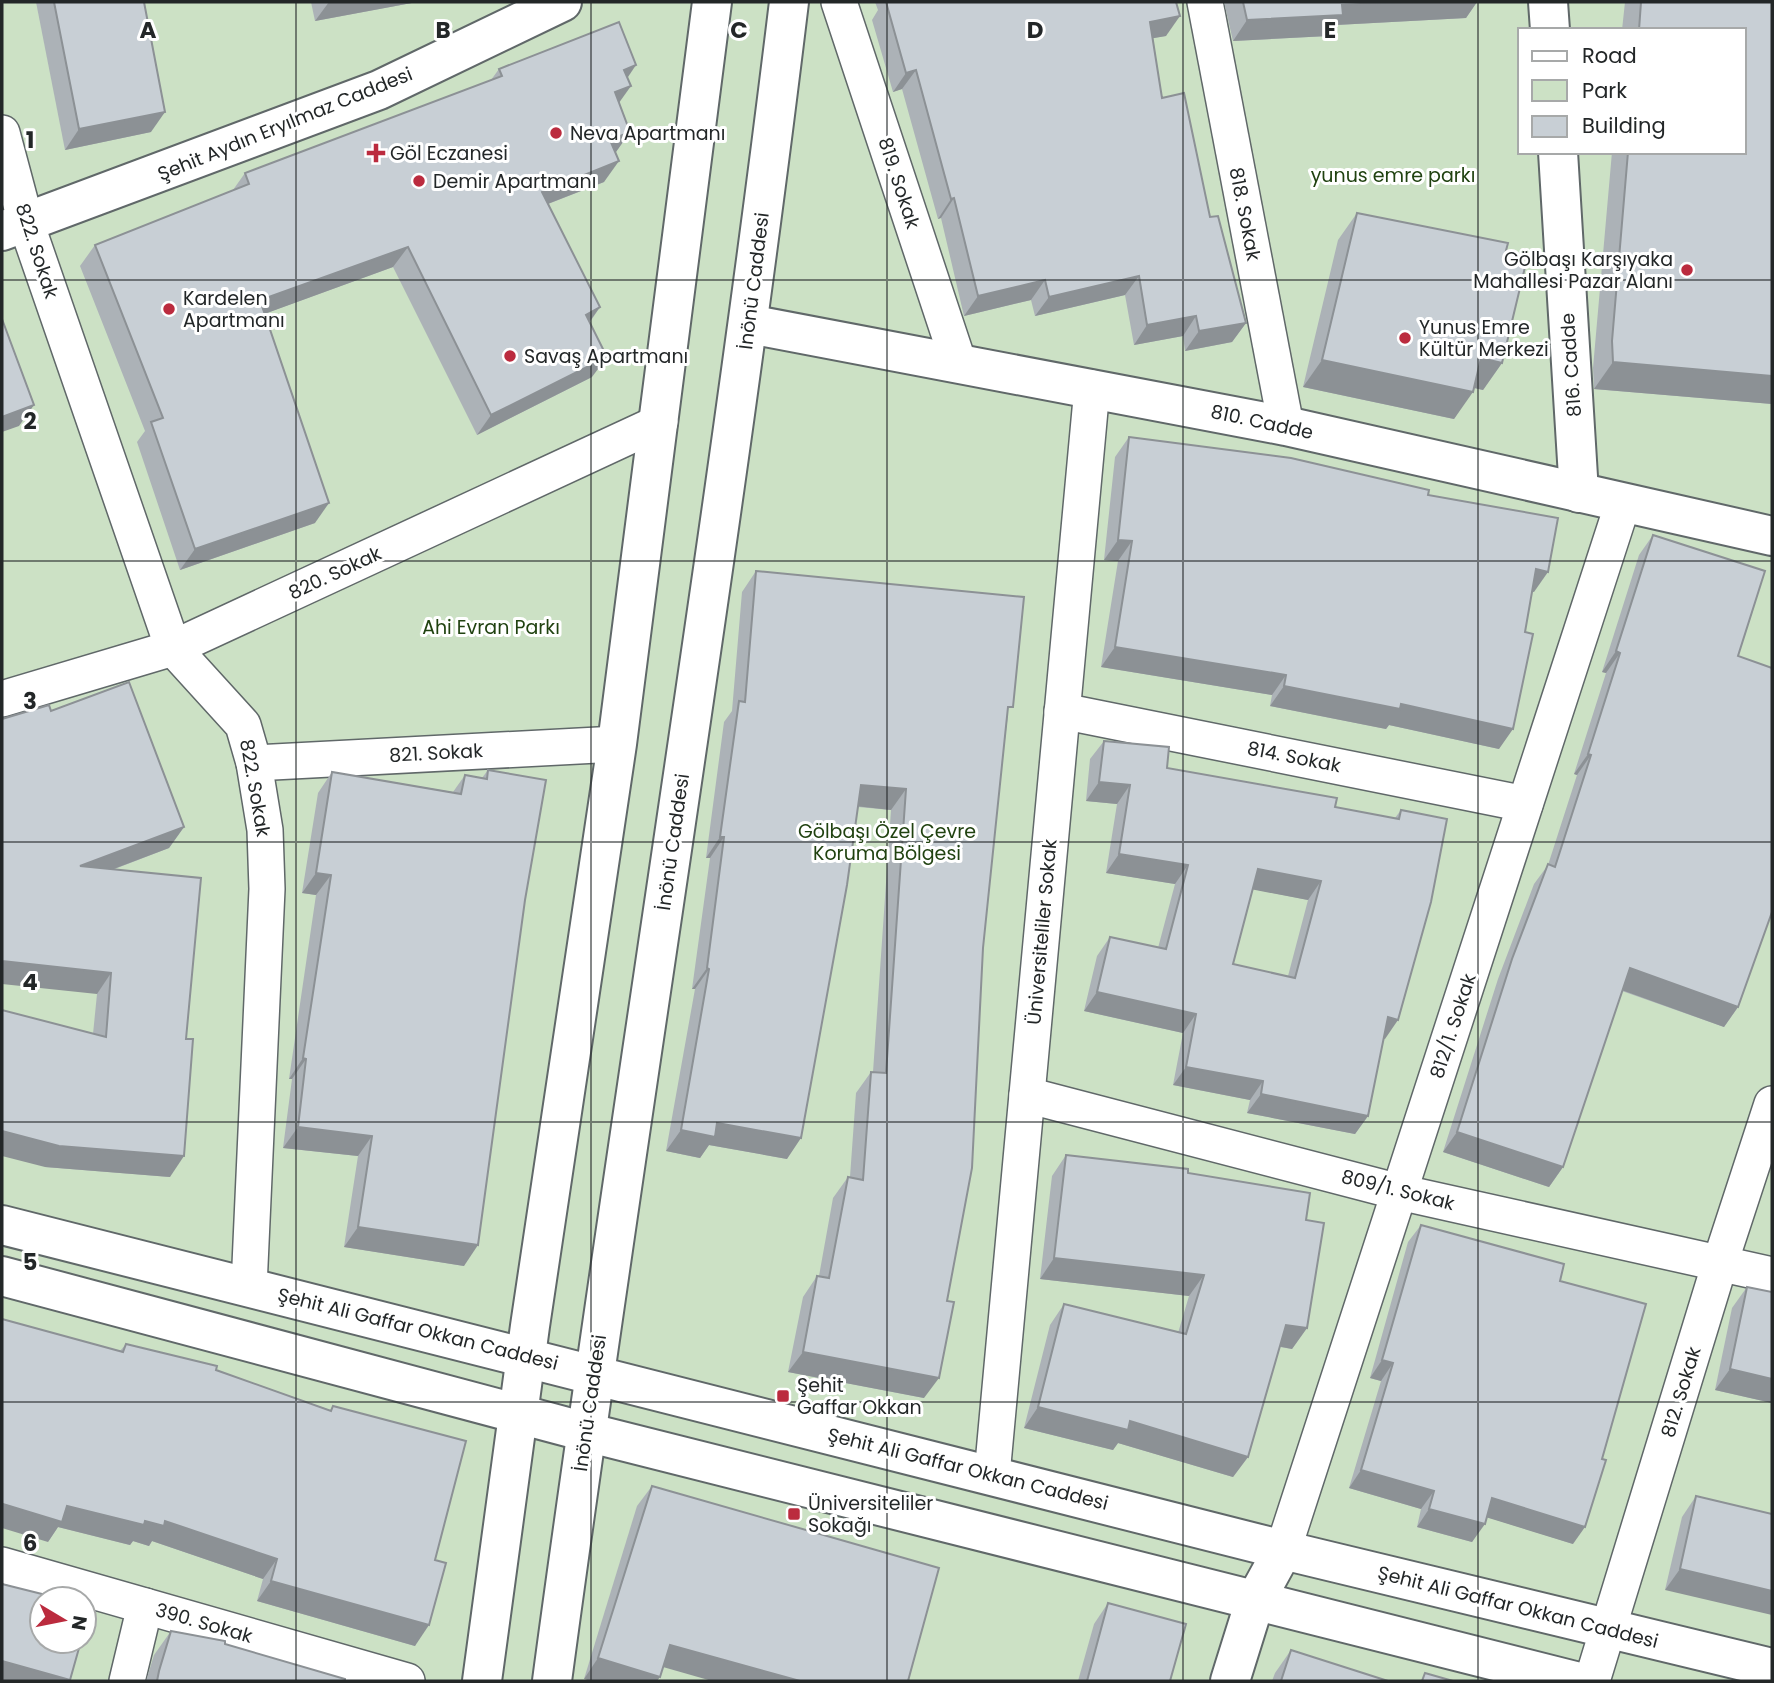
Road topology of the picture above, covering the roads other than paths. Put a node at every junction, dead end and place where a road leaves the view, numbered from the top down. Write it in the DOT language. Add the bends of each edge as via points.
graph roads {
  1 [pos="562,2"];
  2 [pos="712,2"];
  3 [pos="789,2"];
  4 [pos="839,2"];
  5 [pos="1205,2"];
  6 [pos="1548,2"];
  7 [pos="1550,28"];
  8 [pos="2,133"];
  9 [pos="1558,154"];
  10 [pos="14,227"];
  11 [pos="749,324"];
  12 [pos="959,363"];
  13 [pos="1091,388"];
  14 [pos="660,422"];
  15 [pos="1286,426"];
  16 [pos="1579,493"];
  17 [pos="1623,503"];
  18 [pos="1772,536"];
  19 [pos="173,648"];
  20 [pos="2,699"];
  21 [pos="1062,711"];
  22 [pos="617,744"];
  23 [pos="254,762"];
  24 [pos="1525,804"];
  25 [pos="1027,1096"];
  26 [pos="1772,1104"];
  27 [pos="1399,1192"];
  28 [pos="2,1225"];
  29 [pos="1720,1263"];
  30 [pos="1772,1275"];
  31 [pos="2,1276"];
  32 [pos="249,1287"];
  33 [pos="526,1356"];
  34 [pos="595,1373"];
  35 [pos="518,1414"];
  36 [pos="586,1432"];
  37 [pos="992,1475"];
  38 [pos="1283,1550"];
  39 [pos="2,1565"];
  40 [pos="1255,1601"];
  41 [pos="145,1606"];
  42 [pos="1609,1630"];
  43 [pos="1772,1668"];
  44 [pos="127,1681"];
  45 [pos="407,1681"];
  46 [pos="482,1681"];
  47 [pos="552,1681"];
  48 [pos="1230,1681"];
  49 [pos="1575,1681"];
  50 [pos="1592,1681"];
  1 -- 10 [label="street, Şehit Aydın Eryılmaz Caddesi" via="379,90"];
  2 -- 14 [label="street"];
  3 -- 11 [label="street, İnönü Caddesi"];
  4 -- 12 [label="street, 819. Sokak"];
  5 -- 15 [label="street, 818. Sokak"];
  6 -- 7 [label="street"];
  8 -- 10 [label="street, 822. Sokak"];
  9 -- 16 [label="street, 816. Cadde"];
  10 -- 19 [label="street, 822. Sokak"];
  11 -- 12 [label="street, 810. Cadde"];
  11 -- 34 [label="street, İnönü Caddesi"];
  12 -- 13 [label="street, 810. Cadde"];
  13 -- 15 [label="street, 810. Cadde"];
  13 -- 21 [label="street, Üniversiteliler Sokak"];
  14 -- 19 [label="street, 820. Sokak"];
  14 -- 22 [label="street"];
  15 -- 16 [label="street, 810. Cadde"];
  16 -- 17 [label="street, 810. Cadde"];
  17 -- 18 [label="street, 810. Cadde"];
  17 -- 24 [label="street, 812/1. Sokak"];
  19 -- 20 [label="street, 820. Sokak"];
  19 -- 23 [label="street, 822. Sokak" via="243,725"];
  21 -- 24 [label="street, 814. Sokak"];
  21 -- 25 [label="street, Üniversiteliler Sokak"];
  22 -- 23 [label="street, 821. Sokak"];
  22 -- 33 [label="street"];
  23 -- 32 [label="street, 822. Sokak" via="265,830 267,889"];
  24 -- 27 [label="street, 812/1. Sokak"];
  25 -- 27 [label="street, 809/1. Sokak"];
  25 -- 37 [label="street, Üniversiteliler Sokak"];
  26 -- 29 [label="street, 812. Sokak"];
  27 -- 29 [label="street, 809/1. Sokak"];
  27 -- 38 [label="street, 812/1. Sokak"];
  28 -- 32 [label="street, Şehit Ali Gaffar Okkan Caddesi"];
  29 -- 30 [label="street, 809/1. Sokak"];
  29 -- 42 [label="street, 812. Sokak"];
  31 -- 35 [label="street"];
  32 -- 33 [label="street, Şehit Ali Gaffar Okkan Caddesi"];
  33 -- 34 [label="street, Şehit Ali Gaffar Okkan Caddesi"];
  33 -- 35 [label="street"];
  34 -- 36 [label="street, İnönü Caddesi"];
  34 -- 37 [label="street, Şehit Ali Gaffar Okkan Caddesi"];
  35 -- 36 [label="street"];
  35 -- 46 [label="street"];
  36 -- 40 [label="street"];
  36 -- 47 [label="street, İnönü Caddesi"];
  37 -- 38 [label="street, Şehit Ali Gaffar Okkan Caddesi"];
  38 -- 40 [label="street"];
  38 -- 42 [label="street, Şehit Ali Gaffar Okkan Caddesi"];
  39 -- 41 [label="street, 390. Sokak"];
  40 -- 48 [label="street"];
  40 -- 49 [label="street"];
  41 -- 44 [label="street"];
  41 -- 45 [label="street, 390. Sokak"];
  42 -- 43 [label="street, Şehit Ali Gaffar Okkan Caddesi"];
  42 -- 50 [label="street, 812. Sokak"];
}
